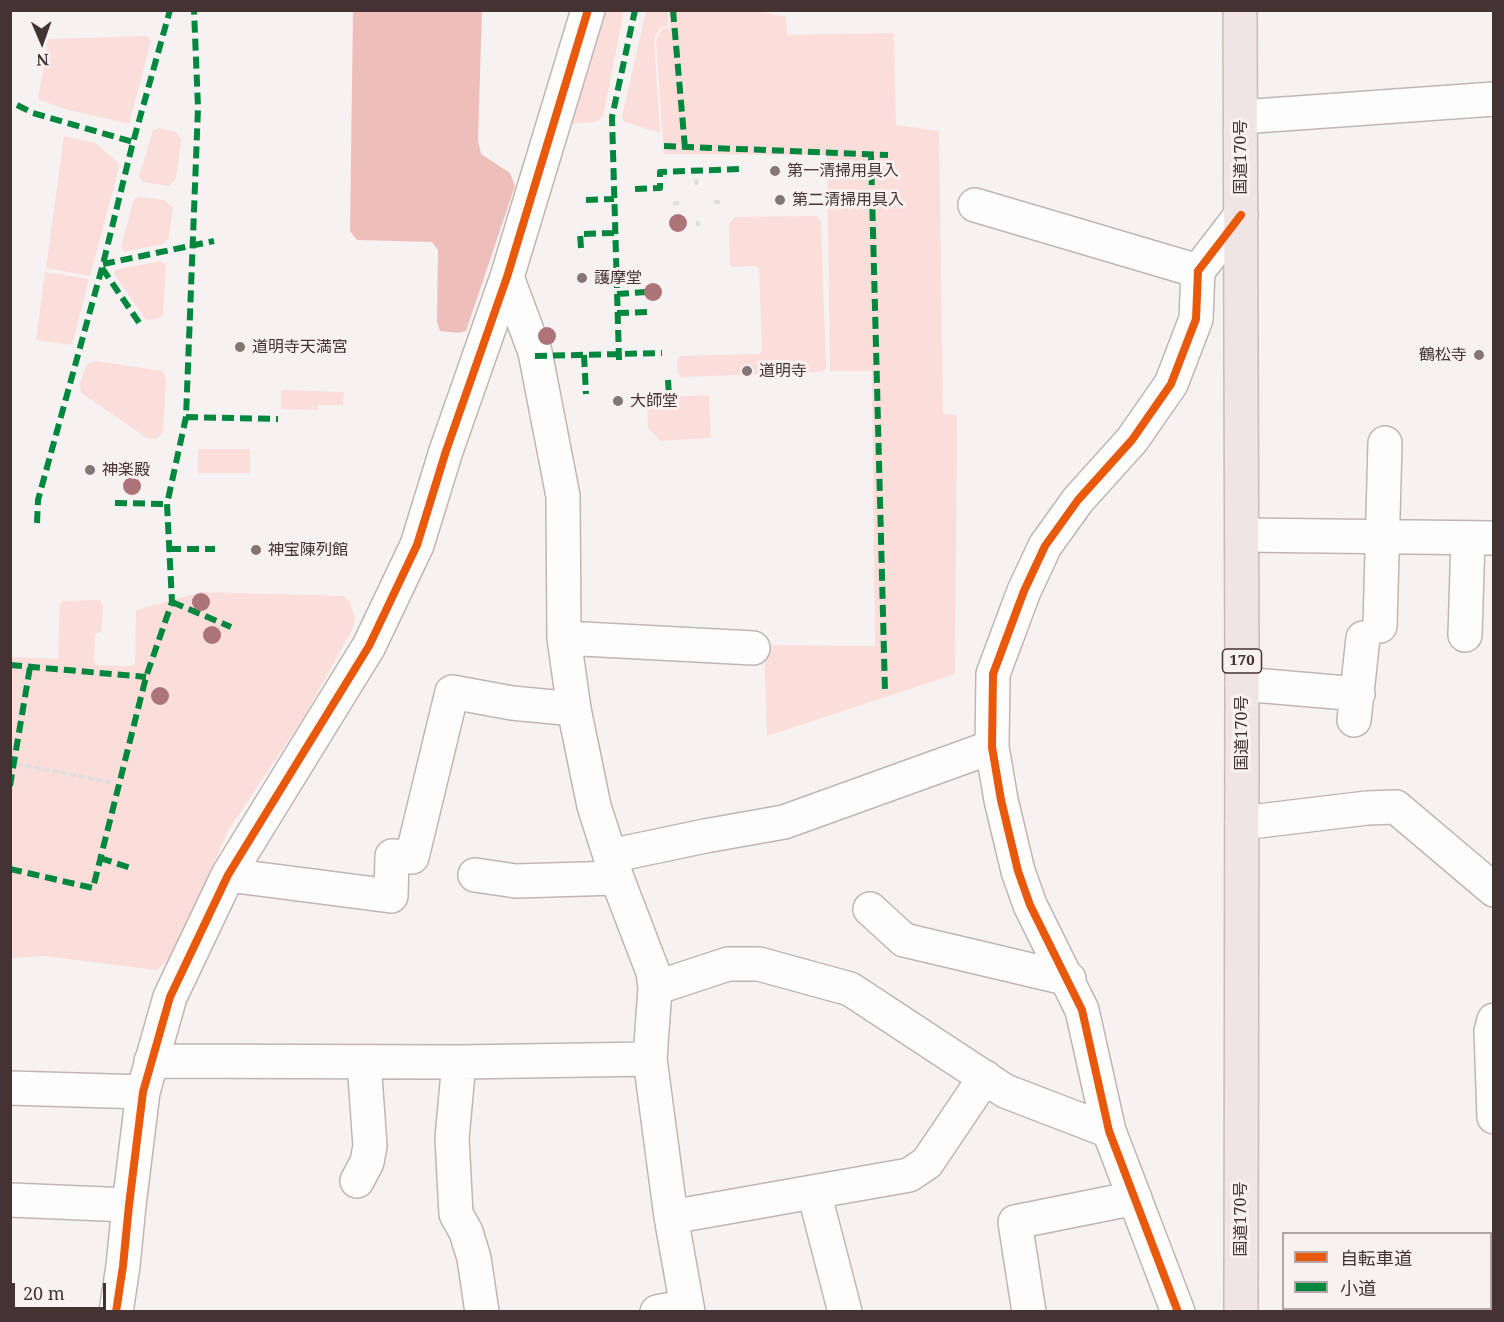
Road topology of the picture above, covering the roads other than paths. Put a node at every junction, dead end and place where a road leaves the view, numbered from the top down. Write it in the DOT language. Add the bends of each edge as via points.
graph roads {
  1 [pos="588,10"];
  2 [pos="1240,10"];
  3 [pos="1493,102"];
  4 [pos="1241,117"];
  5 [pos="975,205"];
  6 [pos="1241,215"];
  7 [pos="1198,271"];
  8 [pos="507,277"];
  9 [pos="1385,443"];
  10 [pos="1242,535"];
  11 [pos="1382,537"];
  12 [pos="1481,538"];
  13 [pos="1464,635"];
  14 [pos="564,638"];
  15 [pos="753,648"];
  16 [pos="1242,684"];
  17 [pos="574,709"];
  18 [pos="992,747"];
  19 [pos="1242,823"];
  20 [pos="614,867"];
  21 [pos="228,875"];
  22 [pos="475,875"];
  23 [pos="1494,890"];
  24 [pos="870,909"];
  25 [pos="1069,979"];
  26 [pos="655,988"];
  27 [pos="1494,1020"];
  28 [pos="650,1059"];
  29 [pos="364,1062"];
  30 [pos="459,1062"];
  31 [pos="147,1076"];
  32 [pos="985,1077"];
  33 [pos="10,1088"];
  34 [pos="1494,1117"];
  35 [pos="1109,1131"];
  36 [pos="357,1181"];
  37 [pos="814,1192"];
  38 [pos="1135,1198"];
  39 [pos="10,1200"];
  40 [pos="129,1205"];
  41 [pos="672,1217"];
  42 [pos="123,1310"];
  43 [pos="677,1310"];
  44 [pos="482,1311"];
  45 [pos="845,1311"];
  46 [pos="1029,1311"];
  47 [pos="1178,1311"];
  48 [pos="1241,1311"];
  1 -- 8 [label="street"];
  2 -- 4 [label="highway, 国道170号 / 170"];
  3 -- 4 [label="street"];
  4 -- 6 [label="highway, 国道170号 / 170"];
  5 -- 7 [label="street"];
  6 -- 7 [label="street"];
  6 -- 10 [label="highway, 国道170号 / 170"];
  7 -- 18 [label="street" via="1196,319 1171,384 1132,440 1059,524 1024,591 993,674"];
  8 -- 14 [label="street" via="535,352 563,495"];
  8 -- 21 [label="street" via="417,545 369,646"];
  9 -- 11 [label="street"];
  10 -- 11 [label="street"];
  10 -- 16 [label="highway, 国道170号 / 170"];
  11 -- 12 [label="street"];
  11 -- 16 [label="street" via="1371,632 1356,707"];
  12 -- 13 [label="street"];
  14 -- 15 [label="street"];
  14 -- 17 [label="street"];
  16 -- 19 [label="highway, 国道170号 / 170"];
  17 -- 20 [label="street" via="594,806"];
  17 -- 21 [label="street" via="452,692 412,857 392,856 391,896"];
  18 -- 20 [label="street" via="784,822 705,836"];
  18 -- 25 [label="street" via="1000,800 1018,871 1030,904"];
  19 -- 23 [label="street" via="1396,807"];
  19 -- 48 [label="highway, 国道170号 / 170"];
  20 -- 22 [label="street" via="516,881"];
  20 -- 26 [label="street" via="653,972"];
  21 -- 31 [label="street" via="170,998"];
  24 -- 25 [label="street" via="904,940"];
  25 -- 35 [label="street" via="1082,1010"];
  26 -- 28 [label="street"];
  26 -- 32 [label="street" via="728,964 759,964 850,989"];
  27 -- 34 [label="street"];
  28 -- 30 [label="street"];
  28 -- 41 [label="street"];
  29 -- 30 [label="street"];
  29 -- 31 [label="street"];
  29 -- 36 [label="street" via="370,1146"];
  30 -- 44 [label="street" via="452,1138 456,1214 474,1258"];
  31 -- 33 [label="street"];
  31 -- 40 [label="street"];
  32 -- 35 [label="street" via="1005,1091"];
  32 -- 37 [label="street" via="927,1163 909,1175"];
  35 -- 38 [label="street"];
  37 -- 41 [label="street"];
  37 -- 45 [label="street"];
  38 -- 46 [label="street" via="1015,1222"];
  38 -- 47 [label="street"];
  39 -- 40 [label="street"];
  40 -- 42 [label="street"];
  41 -- 43 [label="street"];
}
